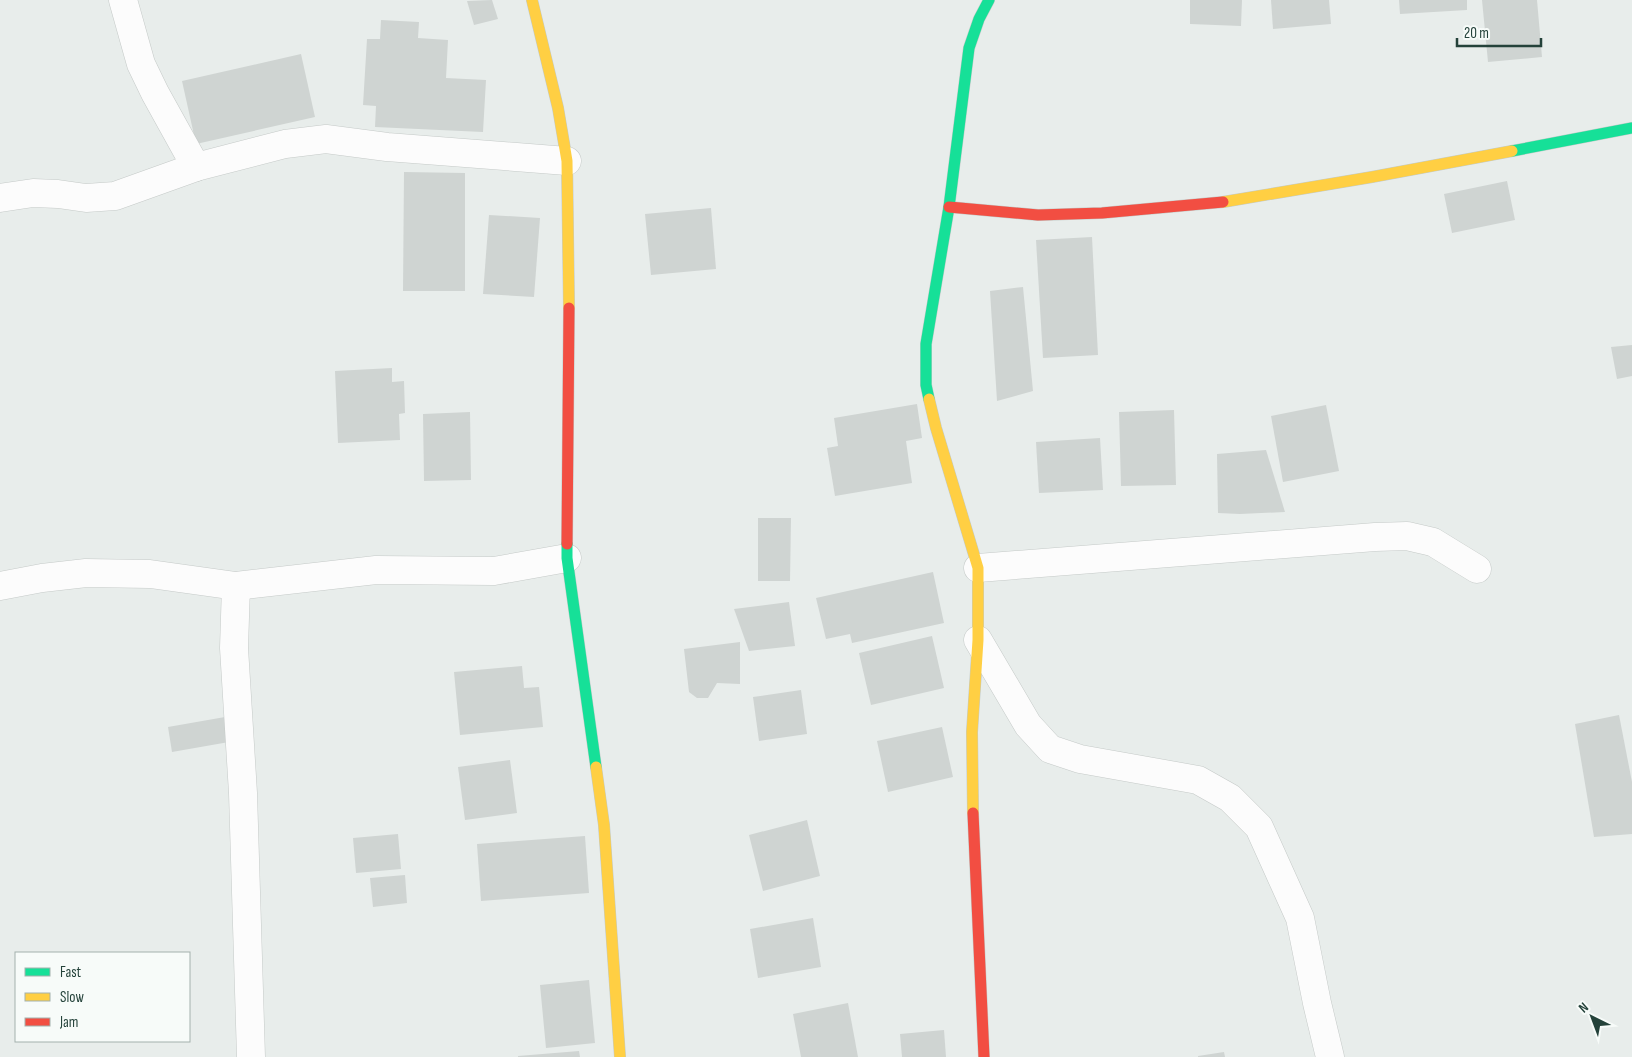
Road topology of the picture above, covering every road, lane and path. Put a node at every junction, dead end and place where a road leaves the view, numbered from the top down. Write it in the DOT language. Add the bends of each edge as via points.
graph roads {
  1 [pos="123,0"];
  2 [pos="532,0"];
  3 [pos="988,0"];
  4 [pos="1632,128"];
  5 [pos="567,161"];
  6 [pos="196,167"];
  7 [pos="0,198"];
  8 [pos="949,207"];
  9 [pos="567,558"];
  10 [pos="978,568"];
  11 [pos="1477,569"];
  12 [pos="0,586"];
  13 [pos="236,586"];
  14 [pos="978,640"];
  15 [pos="251,1057"];
  16 [pos="620,1057"];
  17 [pos="984,1057"];
  18 [pos="1330,1057"];
  1 -- 6 [label="street" via="140,64"];
  2 -- 5 [label="street"];
  3 -- 8 [label="street" via="978,19 970,48"];
  4 -- 8 [label="street" via="1217,203 1038,215"];
  5 -- 6 [label="street" via="386,147 326,139 285,144"];
  5 -- 9 [label="street"];
  6 -- 7 [label="street" via="115,196 86,198 33,193"];
  8 -- 10 [label="street" via="926,344 926,385"];
  9 -- 13 [label="street" via="494,571 376,570"];
  9 -- 16 [label="street" via="604,824"];
  10 -- 11 [label="street" via="1407,536 1433,542"];
  10 -- 14 [label="street"];
  12 -- 13 [label="street" via="86,573 150,574"];
  13 -- 15 [label="street" via="234,648 243,793"];
  14 -- 17 [label="street" via="972,732 973,841"];
  14 -- 18 [label="street" via="1028,725 1050,749 1080,759 1198,780 1230,798 1259,827 1300,918"];
}
